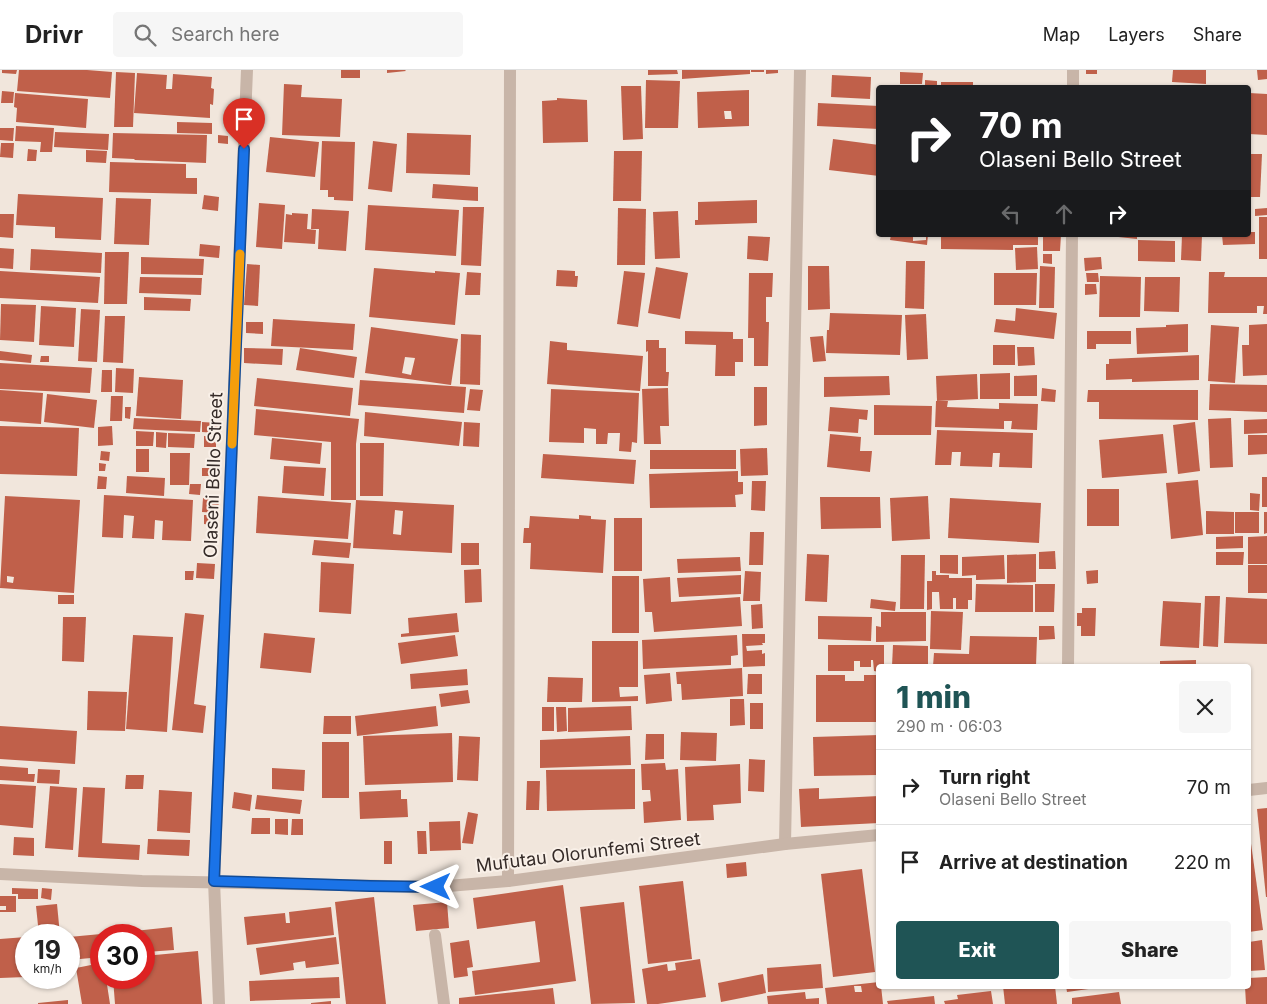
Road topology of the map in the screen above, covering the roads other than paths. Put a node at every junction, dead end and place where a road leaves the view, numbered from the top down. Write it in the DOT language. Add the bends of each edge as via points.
graph roads {
  1 [pos="247,70"];
  2 [pos="510,70"];
  3 [pos="800,70"];
  4 [pos="1073,70"];
  5 [pos="1073,85"];
  6 [pos="1072,237"];
  7 [pos="1068,664"];
  8 [pos="1267,788"];
  9 [pos="1251,790"];
  10 [pos="876,835"];
  11 [pos="785,844"];
  12 [pos="0,874"];
  13 [pos="214,881"];
  14 [pos="508,881"];
  15 [pos="435,935"];
  16 [pos="219,1004"];
  17 [pos="444,1004"];
  1 -- 13 [label="street, Olaseni Bello Street"];
  2 -- 14 [label="street"];
  3 -- 11 [label="street"];
  4 -- 5 [label="street"];
  6 -- 7 [label="street"];
  8 -- 9 [label="street"];
  10 -- 11 [label="street, Mufutau Olorunfemi Street"];
  11 -- 14 [label="street, Mufutau Olorunfemi Street"];
  12 -- 13 [label="street, Mufutau Olorunfemi Street"];
  13 -- 14 [label="street, Mufutau Olorunfemi Street" via="436,887"];
  13 -- 16 [label="street, Olaseni Bello Street"];
  15 -- 17 [label="street"];
}
